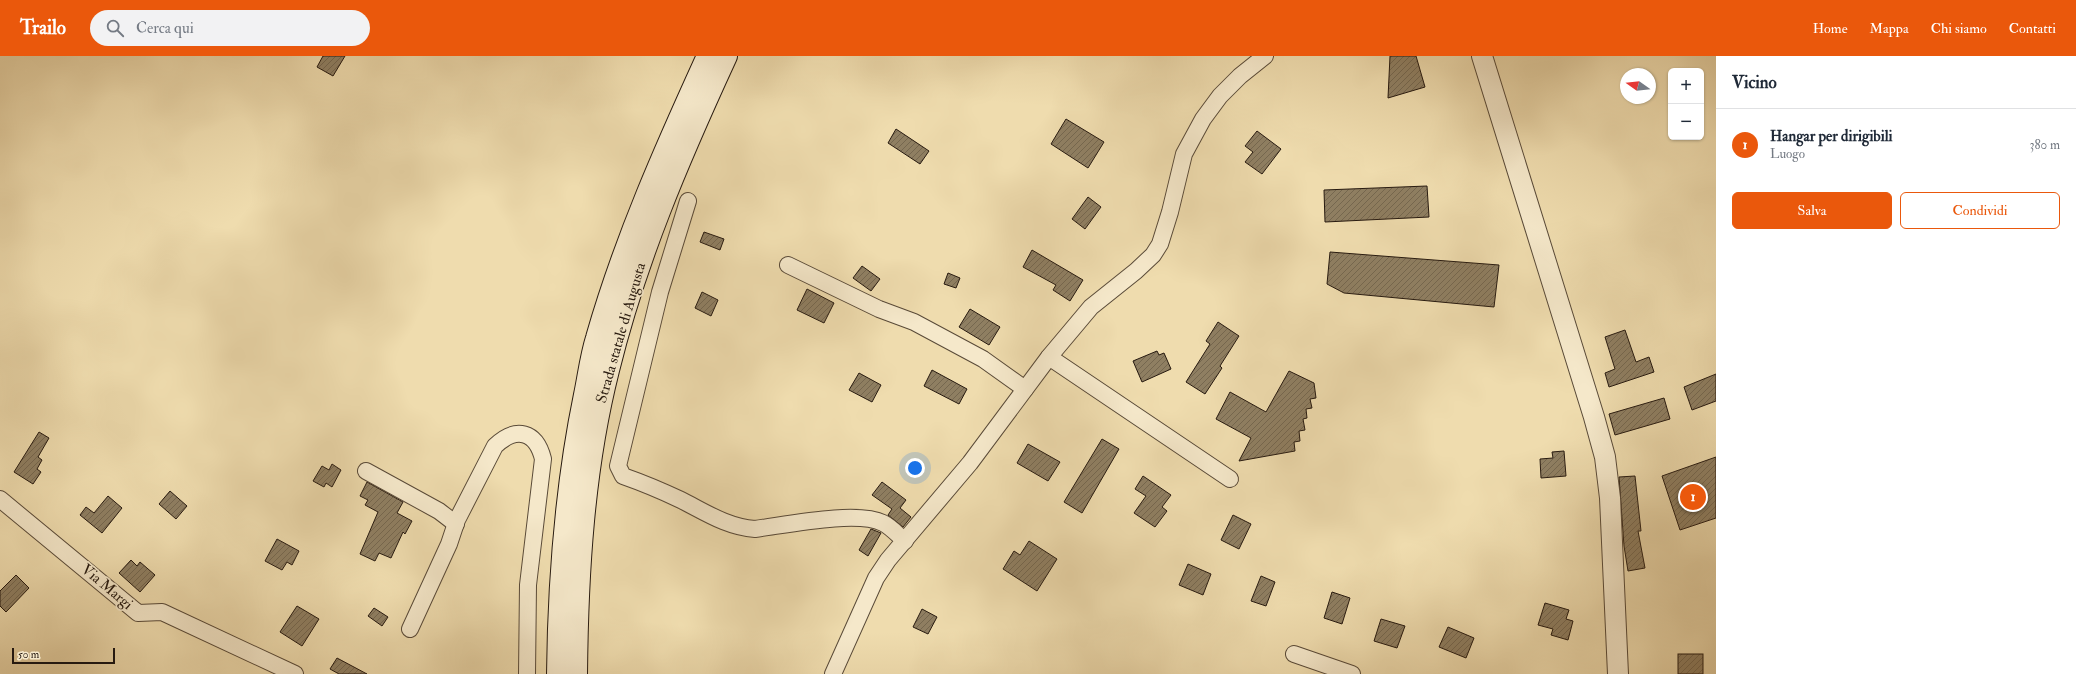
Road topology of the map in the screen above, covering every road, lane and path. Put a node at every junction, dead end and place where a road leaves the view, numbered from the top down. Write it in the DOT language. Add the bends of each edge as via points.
graph roads {
  1 [pos="708,56"];
  2 [pos="726,56"];
  3 [pos="1265,56"];
  4 [pos="1482,56"];
  5 [pos="688,201"];
  6 [pos="788,265"];
  7 [pos="1049,357"];
  8 [pos="1026,389"];
  9 [pos="366,471"];
  10 [pos="1230,478"];
  11 [pos="0,498"];
  12 [pos="456,524"];
  13 [pos="905,541"];
  14 [pos="410,629"];
  15 [pos="1294,654"];
  16 [pos="295,674"];
  17 [pos="527,674"];
  18 [pos="558,674"];
  19 [pos="576,674"];
  20 [pos="833,674"];
  21 [pos="1352,674"];
  22 [pos="1618,674"];
  1 -- 18 [label="main road, Strada statale di Augusta" via="629,236 596,339 574,446 562,546"];
  2 -- 19 [label="main road, Strada statale di Augusta" via="660,207 625,308 608,370 593,442 582,522 576,613"];
  3 -- 7 [label="street" via="1240,76 1203,118 1184,154 1170,212 1160,244 1153,255 1091,307"];
  4 -- 22 [label="street" via="1605,457 1610,498"];
  5 -- 13 [label="street" via="660,292 618,466 623,476 655,488 740,528 755,529 846,518 867,519 884,524"];
  6 -- 8 [label="street" via="879,309 921,326 983,359"];
  7 -- 8 [label="street"];
  7 -- 10 [label="street"];
  8 -- 13 [label="street" via="970,463"];
  9 -- 12 [label="street" via="439,511"];
  11 -- 16 [label="street, Via Margi" via="138,613 162,612"];
  12 -- 14 [label="street"];
  12 -- 17 [label="street" via="495,446 504,437 517,433 528,436 536,443 543,459 528,585"];
  13 -- 20 [label="street" via="876,578"];
  15 -- 21 [label="street"];
}
